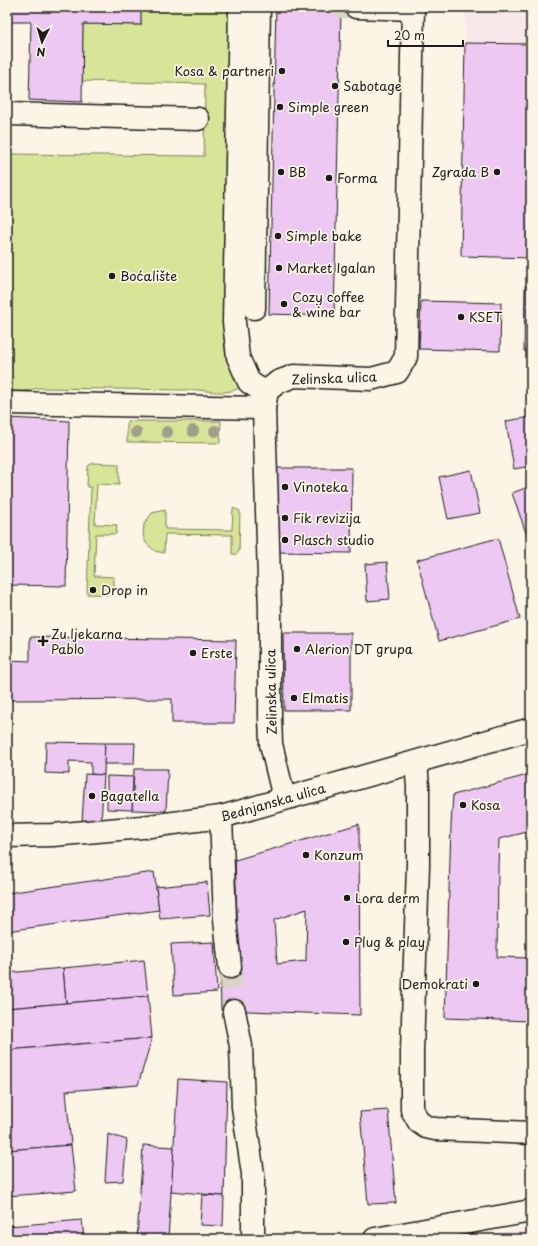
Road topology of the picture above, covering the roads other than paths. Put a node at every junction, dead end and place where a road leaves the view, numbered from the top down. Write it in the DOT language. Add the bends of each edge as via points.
graph roads {
  1 [pos="240,7"];
  2 [pos="259,7"];
  3 [pos="356,8"];
  4 [pos="413,8"];
  5 [pos="7,114"];
  6 [pos="198,119"];
  7 [pos="254,308"];
  8 [pos="265,400"];
  9 [pos="7,403"];
  10 [pos="531,729"];
  11 [pos="416,762"];
  12 [pos="284,798"];
  13 [pos="221,816"];
  14 [pos="7,836"];
  15 [pos="230,968"];
  16 [pos="234,1011"];
  17 [pos="531,1133"];
  18 [pos="531,1211"];
  19 [pos="253,1239"];
  20 [pos="375,1239"];
  1 -- 8 [label="street" via="234,322 238,357 249,382 258,388"];
  2 -- 7 [label="street"];
  3 -- 4 [label="street"];
  4 -- 8 [label="street, Zelinska ulica" via="406,357 398,372 371,379 294,376 278,382"];
  5 -- 6 [label="street"];
  8 -- 9 [label="street"];
  8 -- 12 [label="street, Zelinska ulica" via="264,613 271,744"];
  10 -- 11 [label="street, Bednjanska ulica"];
  11 -- 12 [label="street, Bednjanska ulica"];
  11 -- 17 [label="street" via="418,857 412,1110 419,1122 435,1129"];
  12 -- 13 [label="street, Bednjanska ulica"];
  13 -- 14 [label="street, Bednjanska ulica" via="142,827 53,835"];
  13 -- 15 [label="street" via="231,918"];
  16 -- 19 [label="street" via="242,1046 243,1107 253,1174"];
  18 -- 20 [label="street"];
}
